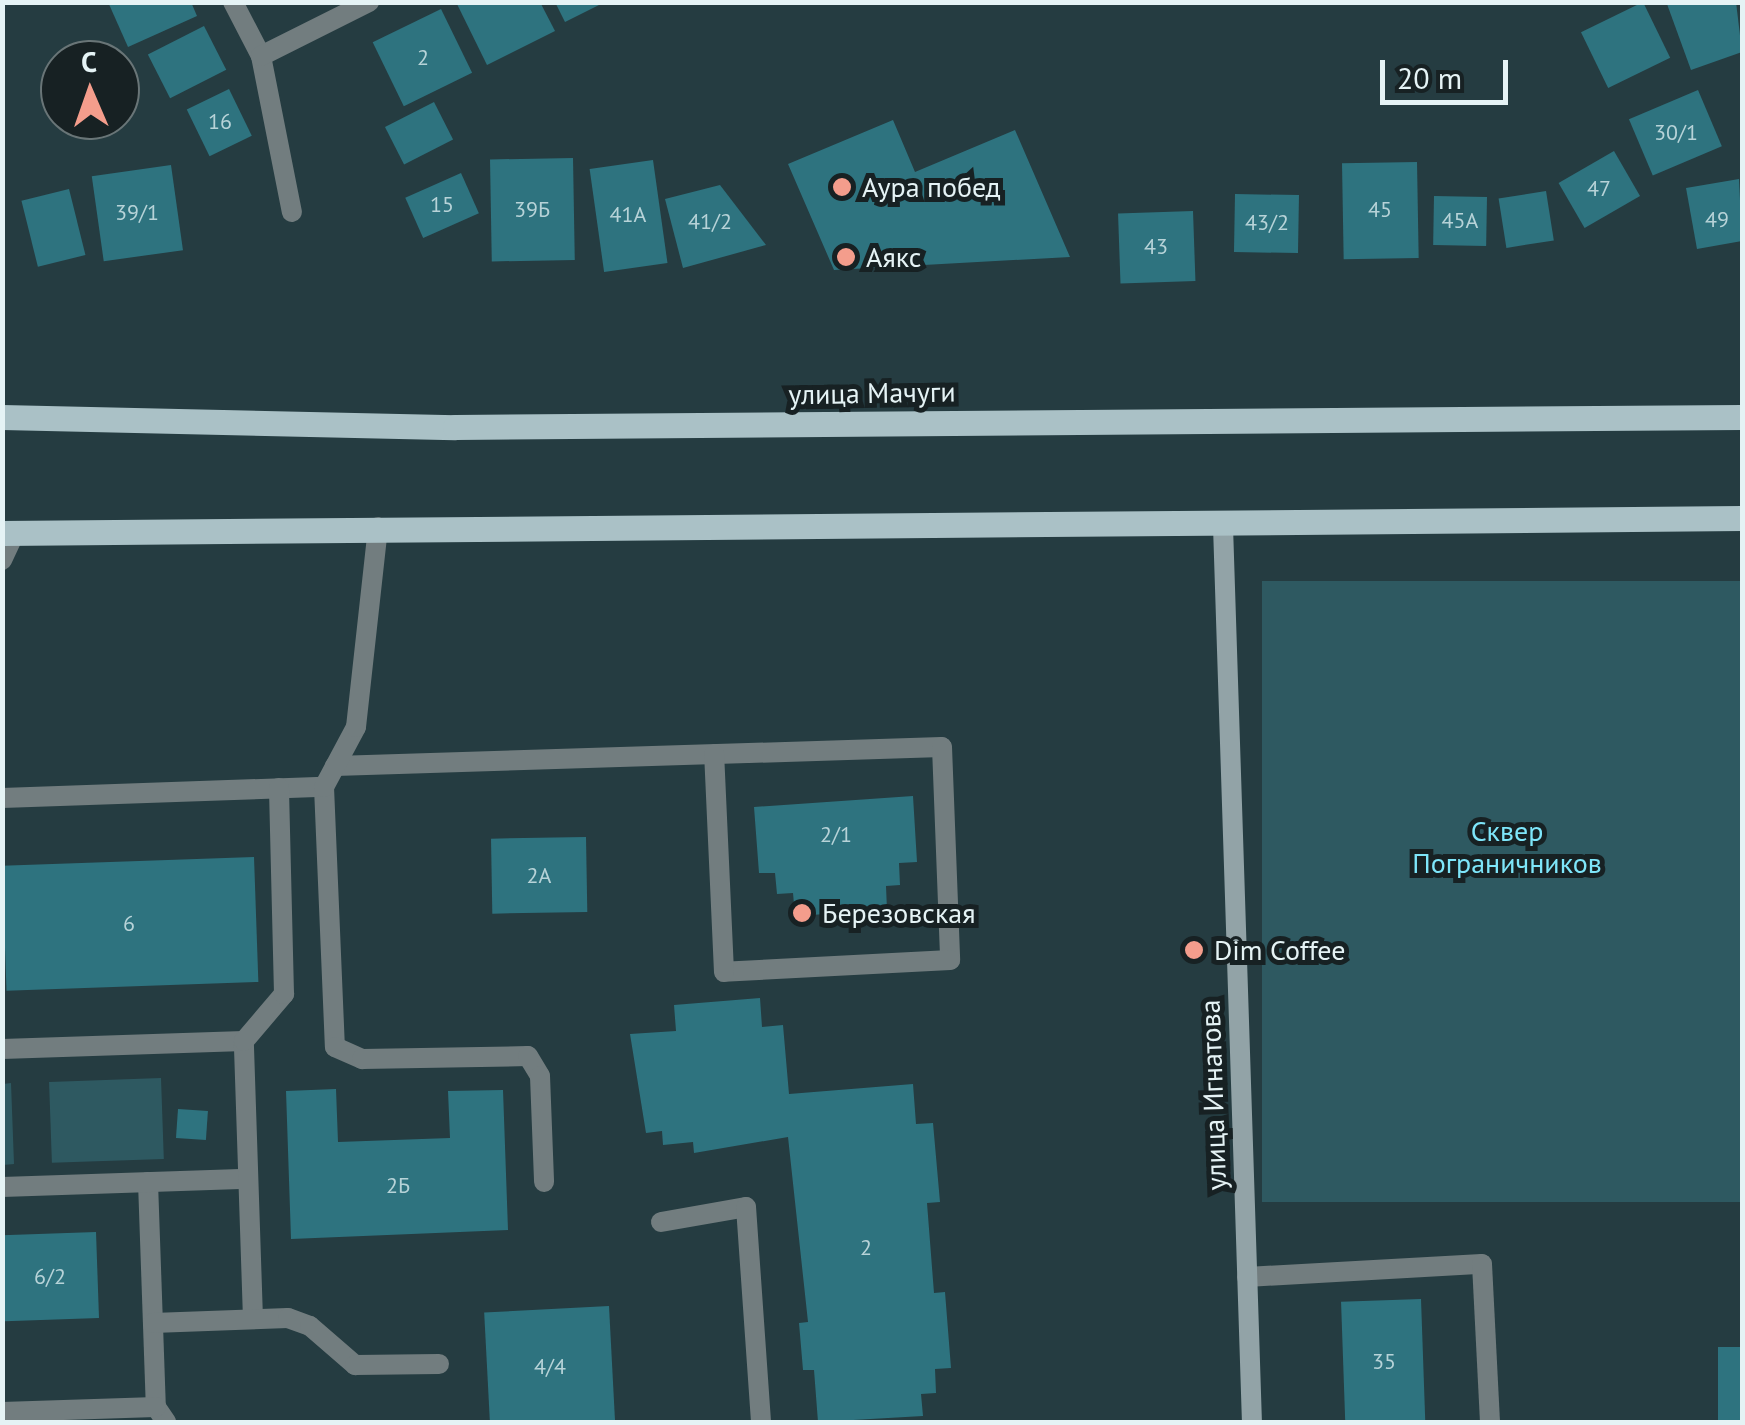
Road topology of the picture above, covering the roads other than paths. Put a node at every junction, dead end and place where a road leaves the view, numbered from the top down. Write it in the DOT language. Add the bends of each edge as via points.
graph roads {
  1 [pos="233,2"];
  2 [pos="369,2"];
  3 [pos="261,56"];
  4 [pos="292,212"];
  5 [pos="2,417"];
  6 [pos="1742,417"];
  7 [pos="1742,518"];
  8 [pos="1223,526"];
  9 [pos="378,528"];
  10 [pos="9,533"];
  11 [pos="2,560"];
  12 [pos="714,754"];
  13 [pos="335,766"];
  14 [pos="324,787"];
  15 [pos="279,788"];
  16 [pos="2,798"];
  17 [pos="244,1041"];
  18 [pos="2,1049"];
  19 [pos="248,1179"];
  20 [pos="148,1182"];
  21 [pos="544,1182"];
  22 [pos="2,1188"];
  23 [pos="661,1222"];
  24 [pos="1247,1276"];
  25 [pos="253,1319"];
  26 [pos="154,1322"];
  27 [pos="438,1364"];
  28 [pos="2,1412"];
  29 [pos="161,1415"];
  30 [pos="761,1422"];
  31 [pos="1252,1422"];
  32 [pos="1490,1422"];
  1 -- 3 [label="street"];
  2 -- 3 [label="street"];
  3 -- 4 [label="street"];
  5 -- 6 [label="main road, улица Мачуги" via="455,428"];
  7 -- 8 [label="main road"];
  8 -- 9 [label="main road"];
  8 -- 24 [label="street, улица Игнатова"];
  9 -- 10 [label="main road"];
  9 -- 13 [label="street" via="356,727"];
  10 -- 11 [label="street"];
  12 -- 12 [label="street" via="942,747 950,960 724,972"];
  12 -- 13 [label="street"];
  13 -- 14 [label="street"];
  14 -- 15 [label="street"];
  14 -- 21 [label="street" via="335,1047 362,1059 528,1056 540,1076"];
  15 -- 16 [label="street"];
  15 -- 17 [label="street" via="284,994"];
  17 -- 18 [label="street"];
  17 -- 19 [label="street"];
  19 -- 20 [label="street"];
  19 -- 25 [label="street"];
  20 -- 22 [label="street"];
  20 -- 26 [label="street"];
  23 -- 30 [label="street" via="746,1207"];
  24 -- 31 [label="street, улица Игнатова"];
  24 -- 32 [label="street" via="1482,1264"];
  25 -- 26 [label="street"];
  25 -- 27 [label="street" via="300,1320 355,1365"];
  26 -- 29 [label="street"];
  28 -- 29 [label="street"];
}
